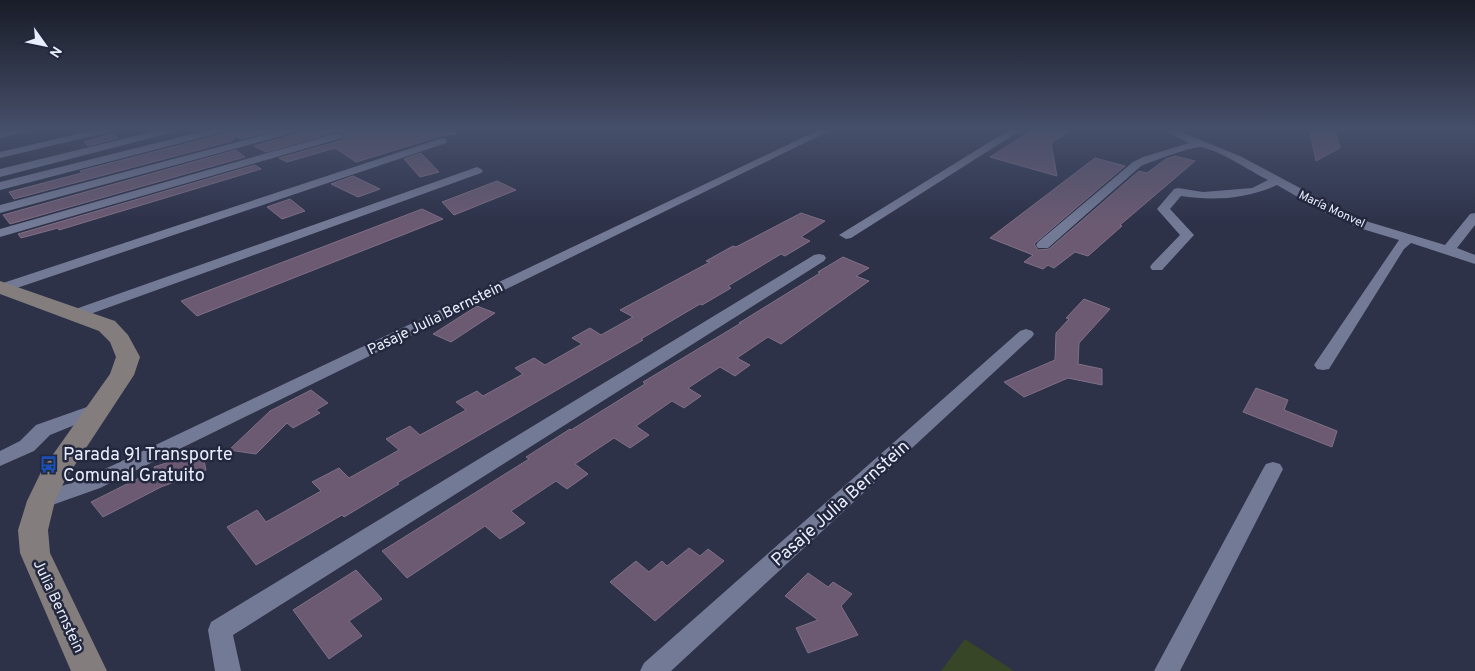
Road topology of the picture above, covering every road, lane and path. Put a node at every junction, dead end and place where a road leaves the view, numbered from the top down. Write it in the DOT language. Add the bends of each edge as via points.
graph roads {
  1 [pos="46,161"];
  2 [pos="97,161"];
  3 [pos="176,161"];
  4 [pos="250,161"];
  5 [pos="381,161"];
  6 [pos="761,161"];
  7 [pos="965,161"];
  8 [pos="1141,161"];
  9 [pos="1239,161"];
  10 [pos="478,171"];
  11 [pos="0,173"];
  12 [pos="1279,180"];
  13 [pos="0,186"];
  14 [pos="0,209"];
  15 [pos="1475,217"];
  16 [pos="0,233"];
  17 [pos="846,235"];
  18 [pos="1407,239"];
  19 [pos="1043,245"];
  20 [pos="1448,250"];
  21 [pos="819,258"];
  22 [pos="1475,260"];
  23 [pos="1157,268"];
  24 [pos="2,288"];
  25 [pos="76,314"];
  26 [pos="1026,334"];
  27 [pos="1323,365"];
  28 [pos="101,408"];
  29 [pos="0,460"];
  30 [pos="1273,469"];
  31 [pos="41,502"];
  32 [pos="89,671"];
  33 [pos="228,671"];
  34 [pos="653,671"];
  35 [pos="1167,671"];
  1 -- 11 [label="street"];
  2 -- 13 [label="street"];
  3 -- 14 [label="street"];
  4 -- 16 [label="street"];
  5 -- 24 [label="street"];
  6 -- 31 [label="street, Pasaje Julia Bernstein" via="102,479"];
  7 -- 17 [label="street"];
  8 -- 19 [label="street"];
  9 -- 12 [label="street, María Monvel"];
  10 -- 25 [label="street"];
  12 -- 18 [label="street, María Monvel" via="1327,208"];
  12 -- 23 [label="street" via="1254,191 1203,196 1178,192 1163,209 1188,236"];
  15 -- 20 [label="street"];
  18 -- 20 [label="street, María Monvel"];
  18 -- 27 [label="street"];
  20 -- 22 [label="street, María Monvel"];
  21 -- 33 [label="street" via="220,630"];
  24 -- 25 [label="street, Julia Bernstein"];
  25 -- 28 [label="street, Julia Bernstein" via="107,326 120,340 128,357 122,375"];
  26 -- 34 [label="street, Pasaje Julia Bernstein"];
  28 -- 29 [label="street" via="43,430 27,446"];
  28 -- 31 [label="street, Julia Bernstein" via="52,476"];
  30 -- 35 [label="street"];
  31 -- 32 [label="street, Julia Bernstein" via="33,530 35,553"];
}
